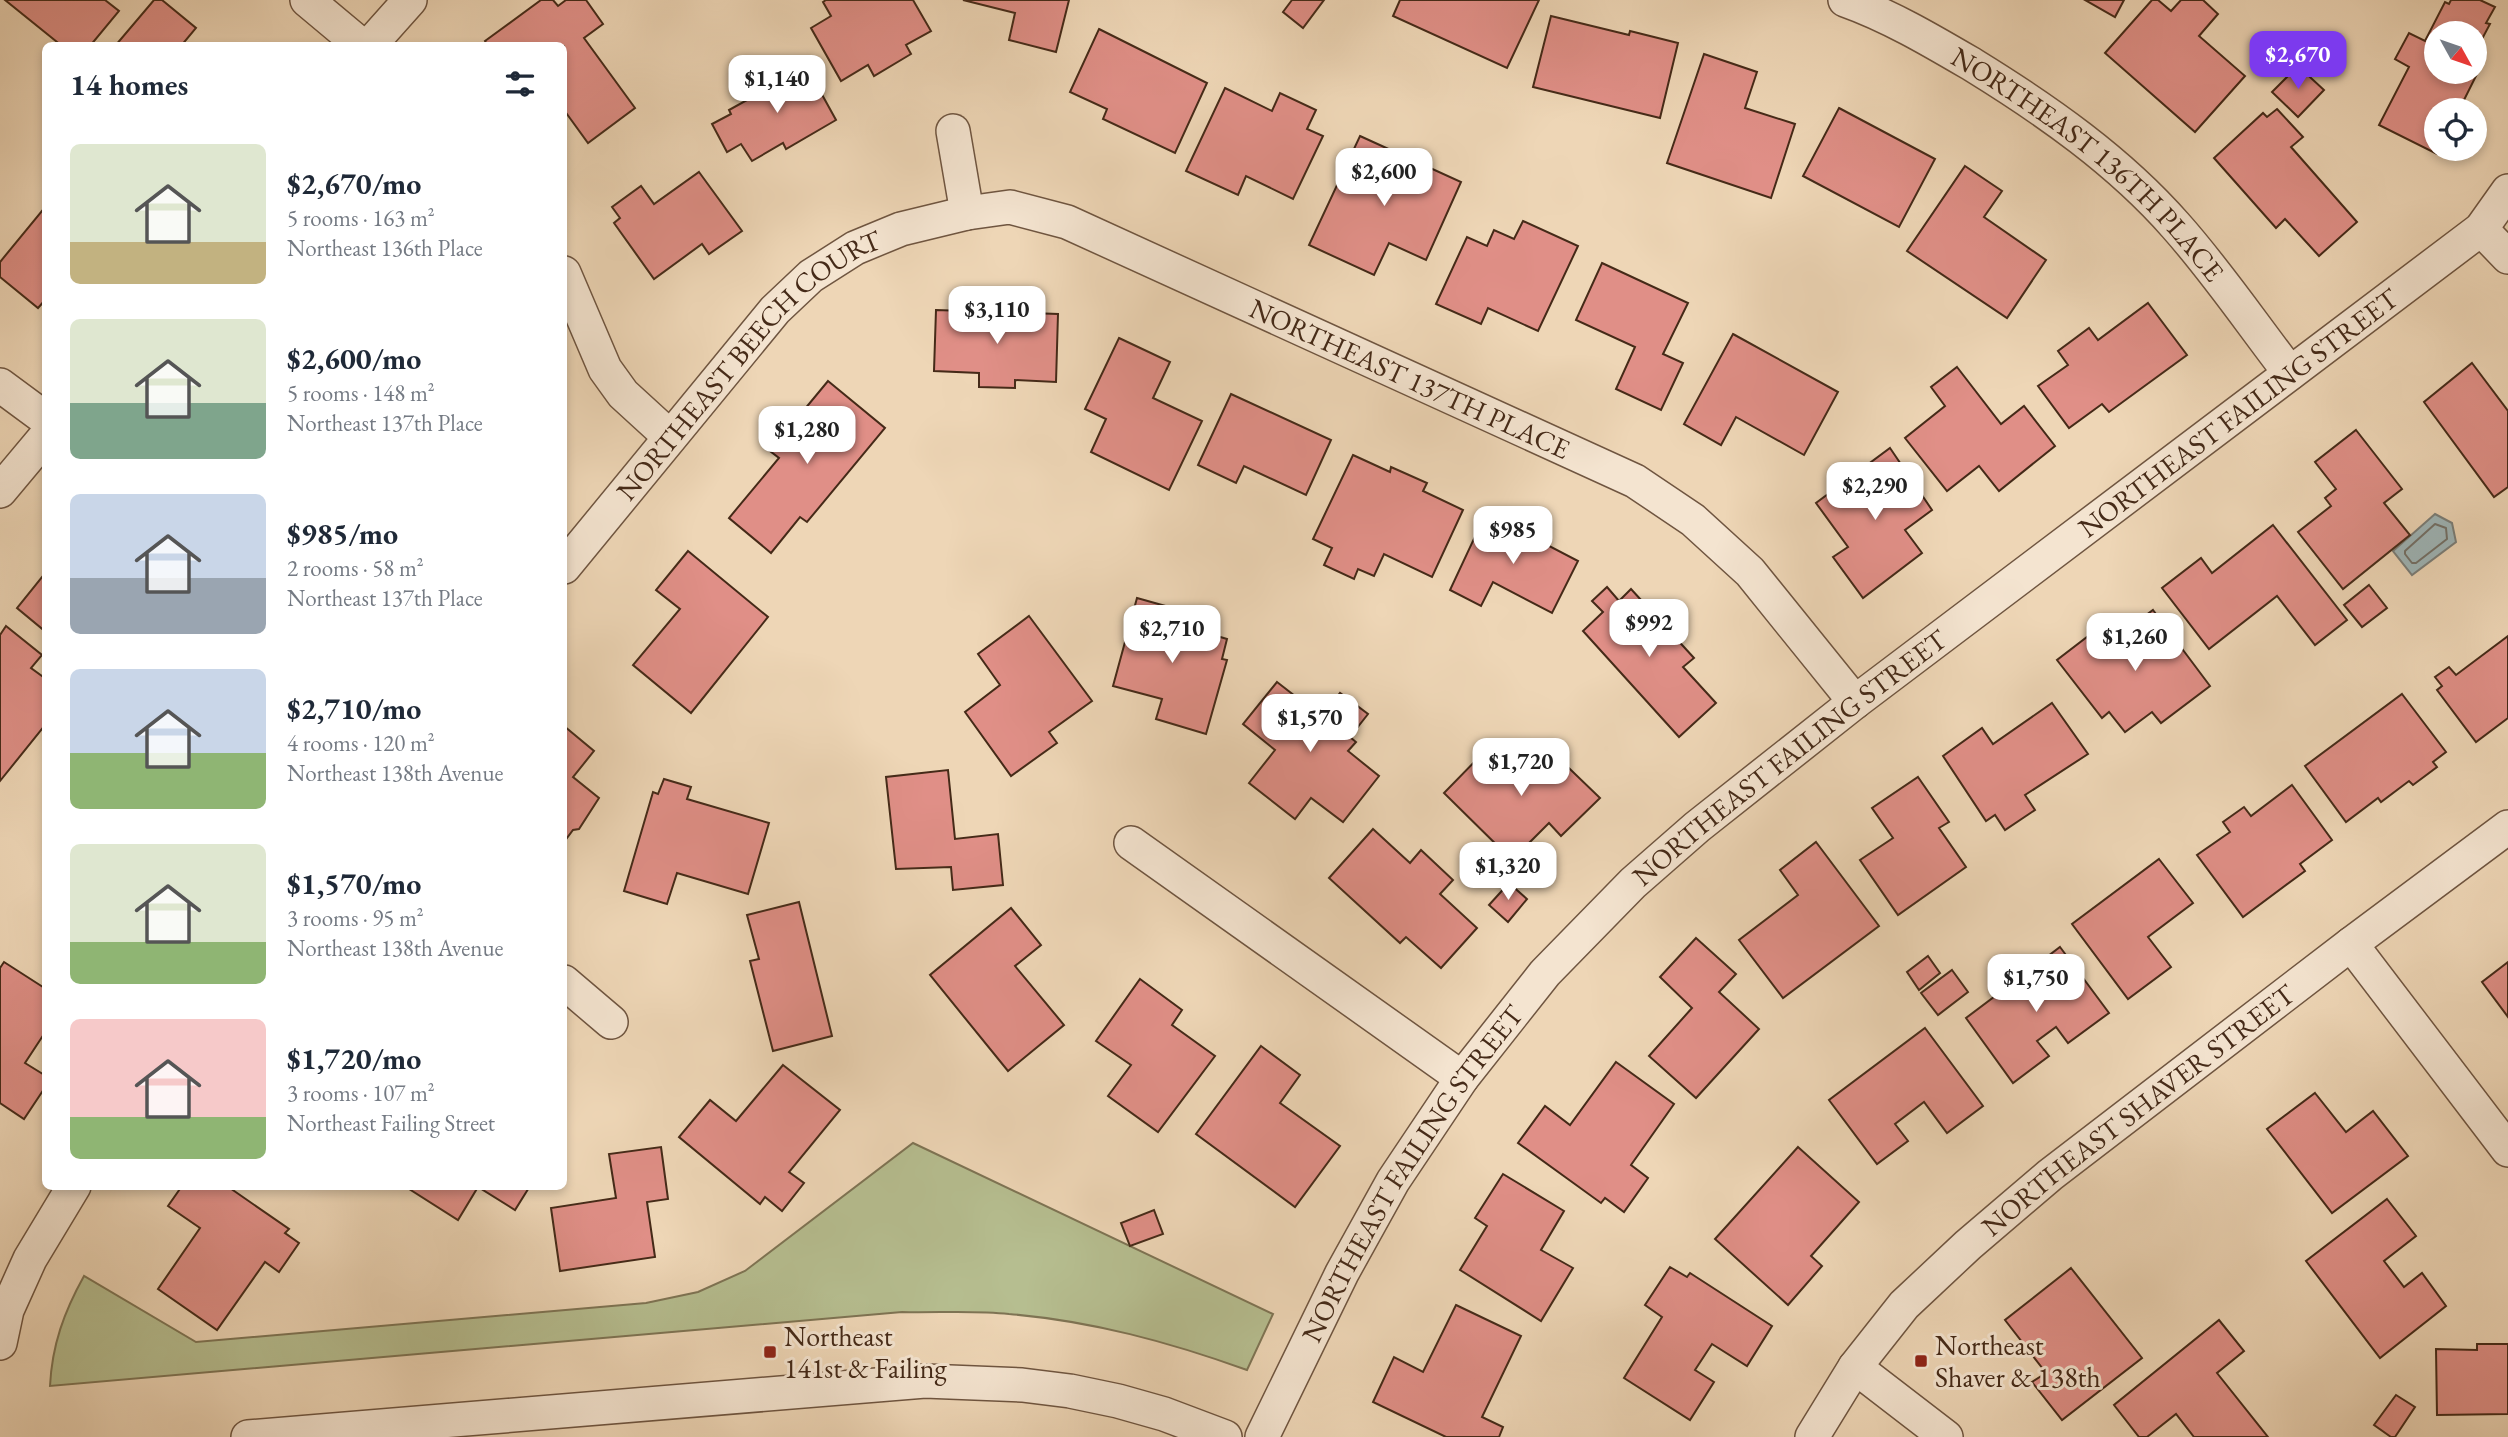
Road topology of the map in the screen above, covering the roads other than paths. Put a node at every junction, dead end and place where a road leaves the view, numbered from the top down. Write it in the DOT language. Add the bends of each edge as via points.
graph roads {
  1 [pos="307,0"];
  2 [pos="410,0"];
  3 [pos="1845,0"];
  4 [pos="357,42"];
  5 [pos="373,42"];
  6 [pos="953,131"];
  7 [pos="2508,191"];
  8 [pos="967,213"];
  9 [pos="2481,229"];
  10 [pos="2508,257"];
  11 [pos="567,280"];
  12 [pos="2290,373"];
  13 [pos="0,385"];
  14 [pos="42,416"];
  15 [pos="670,437"];
  16 [pos="42,441"];
  17 [pos="0,491"];
  18 [pos="567,563"];
  19 [pos="1855,702"];
  20 [pos="2508,827"];
  21 [pos="1131,843"];
  22 [pos="2351,944"];
  23 [pos="567,985"];
  24 [pos="611,1022"];
  25 [pos="1462,1078"];
  26 [pos="2508,1150"];
  27 [pos="72,1190"];
  28 [pos="0,1343"];
  29 [pos="1855,1367"];
  30 [pos="248,1437"];
  31 [pos="1225,1437"];
  32 [pos="1262,1437"];
  33 [pos="1812,1437"];
  34 [pos="1946,1437"];
  1 -- 4 [label="street"];
  2 -- 5 [label="street"];
  3 -- 12 [label="street, NORTHEAST 136TH PLACE" via="1929,39 2014,90 2132,180 2177,226"];
  6 -- 8 [label="street"];
  7 -- 9 [label="street, NORTHEAST FAILING STREET"];
  8 -- 15 [label="street, NORTHEAST BEECH COURT" via="866,243 811,276 775,310"];
  8 -- 19 [label="street, NORTHEAST 137TH PLACE" via="1010,207 1067,222 1635,481 1693,520 1750,572"];
  9 -- 10 [label="street"];
  9 -- 12 [label="street, NORTHEAST FAILING STREET"];
  11 -- 15 [label="street" via="605,369 623,394"];
  12 -- 19 [label="street, NORTHEAST FAILING STREET"];
  13 -- 14 [label="street"];
  15 -- 18 [label="street, NORTHEAST BEECH COURT"];
  16 -- 17 [label="street"];
  19 -- 25 [label="street, NORTHEAST FAILING STREET" via="1633,883 1545,973"];
  20 -- 22 [label="street, NORTHEAST SHAVER STREET"];
  21 -- 25 [label="street"];
  22 -- 26 [label="street"];
  22 -- 29 [label="street, NORTHEAST SHAVER STREET" via="2050,1175 1904,1305"];
  23 -- 24 [label="street"];
  25 -- 32 [label="street, NORTHEAST FAILING STREET" via="1393,1181 1354,1250"];
  27 -- 28 [label="street" via="30,1259 7,1310"];
  29 -- 33 [label="street, NORTHEAST SHAVER STREET"];
  29 -- 34 [label="street"];
  30 -- 31 [label="street" via="925,1381 1070,1391 1164,1414"];
}
